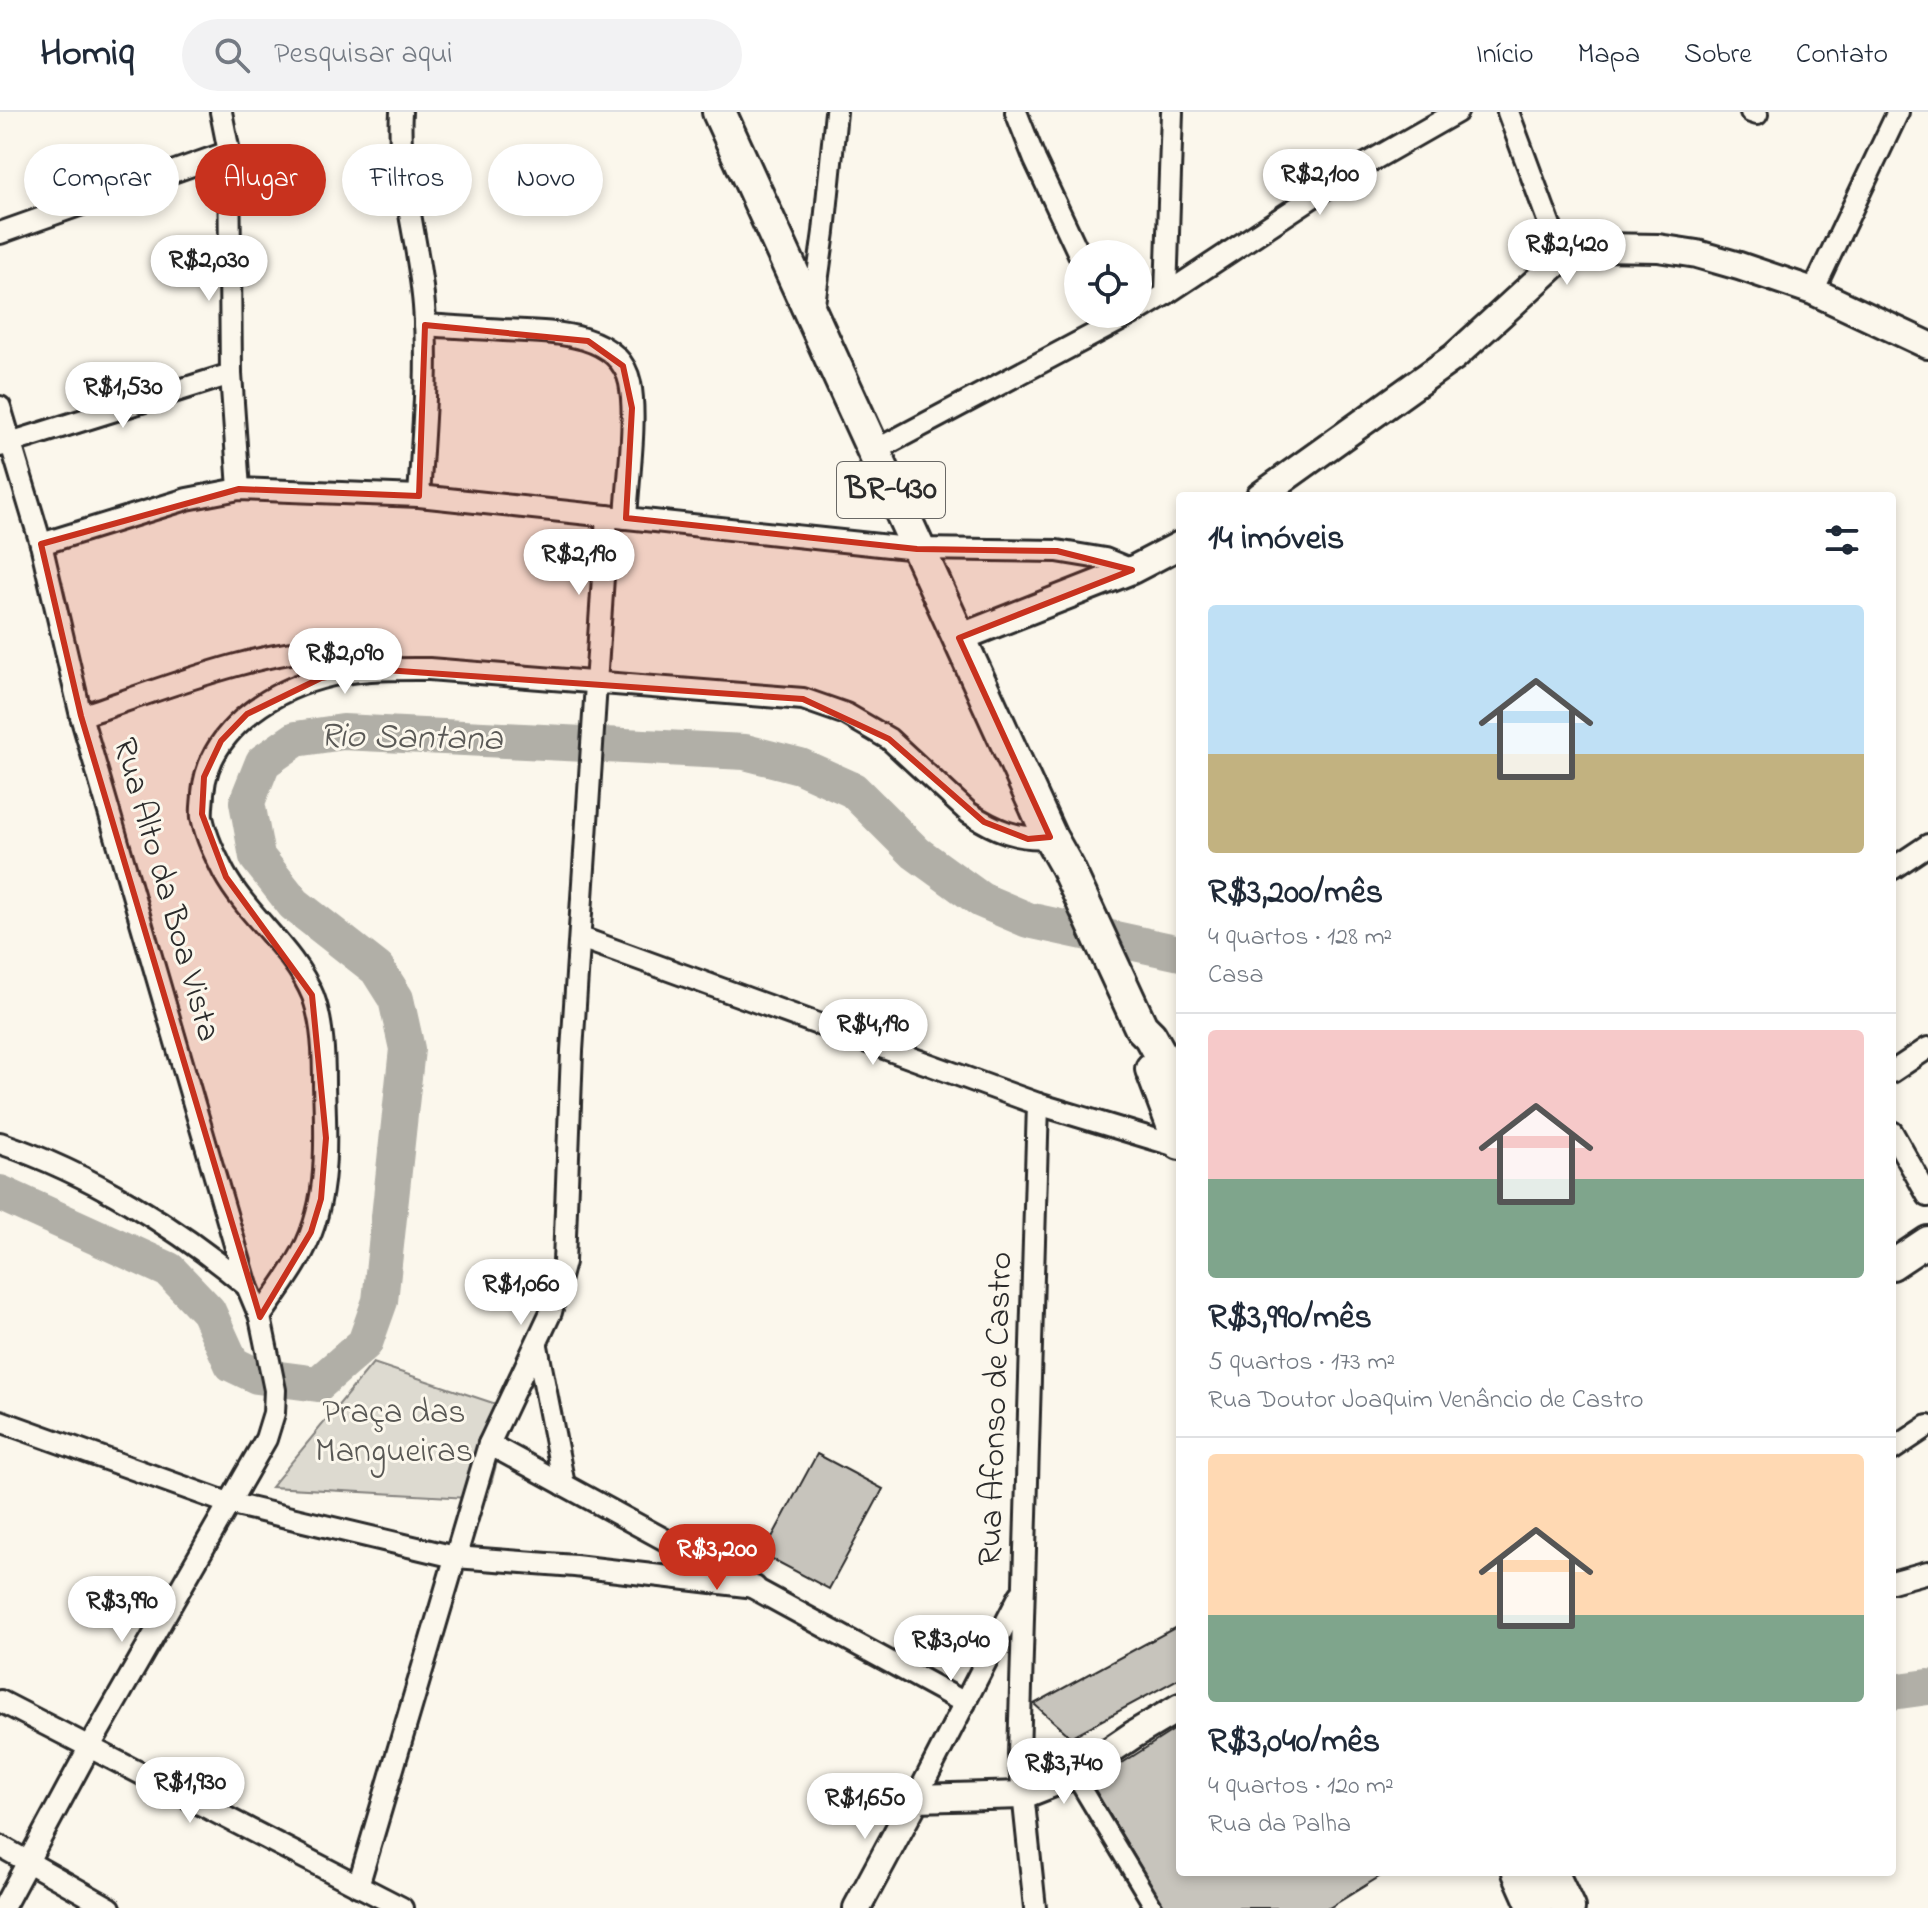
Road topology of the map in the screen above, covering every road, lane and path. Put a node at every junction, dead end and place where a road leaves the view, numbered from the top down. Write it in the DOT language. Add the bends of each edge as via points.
graph roads {
  1 [pos="221,112"];
  2 [pos="401,112"];
  3 [pos="719,112"];
  4 [pos="836,112"];
  5 [pos="1016,112"];
  6 [pos="1172,112"];
  7 [pos="1457,112"];
  8 [pos="1508,112"];
  9 [pos="1898,112"];
  10 [pos="227,144"];
  11 [pos="195,164"];
  12 [pos="230,216"];
  13 [pos="0,233"];
  14 [pos="1073,240"];
  15 [pos="1562,258"];
  16 [pos="1813,291"];
  17 [pos="1166,294"];
  18 [pos="1152,302"];
  19 [pos="812,313"];
  20 [pos="425,325"];
  21 [pos="1097,328"];
  22 [pos="1928,345"];
  23 [pos="231,374"];
  24 [pos="0,407"];
  25 [pos="5,444"];
  26 [pos="874,451"];
  27 [pos="239,489"];
  28 [pos="1266,492"];
  29 [pos="419,496"];
  30 [pos="617,517"];
  31 [pos="41,544"];
  32 [pos="1176,547"];
  33 [pos="917,549"];
  34 [pos="1132,570"];
  35 [pos="959,638"];
  36 [pos="371,669"];
  37 [pos="594,682"];
  38 [pos="81,716"];
  39 [pos="1050,837"];
  40 [pos="1928,845"];
  41 [pos="1896,866"];
  42 [pos="581,938"];
  43 [pos="1141,1027"];
  44 [pos="1928,1048"];
  45 [pos="1896,1069"];
  46 [pos="1176,1083"];
  47 [pos="1038,1104"];
  48 [pos="1176,1134"];
  49 [pos="1896,1139"];
  50 [pos="0,1143"];
  51 [pos="1176,1144"];
  52 [pos="1928,1196"];
  53 [pos="1928,1241"];
  54 [pos="1896,1262"];
  55 [pos="247,1286"];
  56 [pos="260,1317"];
  57 [pos="537,1346"];
  58 [pos="0,1421"];
  59 [pos="1928,1426"];
  60 [pos="489,1444"];
  61 [pos="1896,1447"];
  62 [pos="564,1485"];
  63 [pos="228,1503"];
  64 [pos="455,1557"];
  65 [pos="1928,1572"];
  66 [pos="1896,1581"];
  67 [pos="755,1587"];
  68 [pos="1024,1588"];
  69 [pos="0,1701"];
  70 [pos="965,1703"];
  71 [pos="1176,1709"];
  72 [pos="89,1748"];
  73 [pos="1074,1775"];
  74 [pos="1023,1795"];
  75 [pos="916,1798"];
  76 [pos="0,1846"];
  77 [pos="26,1861"];
  78 [pos="1521,1876"];
  79 [pos="1553,1876"];
  80 [pos="358,1886"];
  81 [pos="3,1908"];
  82 [pos="110,1908"];
  83 [pos="402,1908"];
  84 [pos="857,1908"];
  85 [pos="1035,1908"];
  86 [pos="1154,1908"];
  87 [pos="1535,1908"];
  88 [pos="1568,1908"];
  1 -- 10 [label="street"];
  2 -- 20 [label="street" via="401,155"];
  3 -- 19 [label="main road, BR-430"];
  4 -- 19 [label="street"];
  5 -- 14 [label="street"];
  6 -- 17 [label="street"];
  7 -- 17 [label="street" via="1343,177"];
  8 -- 15 [label="street"];
  9 -- 16 [label="street"];
  11 -- 13 [label="street"];
  12 -- 23 [label="street"];
  15 -- 16 [label="street" via="1598,247 1658,248 1697,254"];
  15 -- 28 [label="street" via="1454,357"];
  16 -- 22 [label="street"];
  17 -- 18 [label="street"];
  19 -- 26 [label="main road, BR-430"];
  20 -- 29 [label="street"];
  20 -- 30 [label="street" via="565,334 609,352 630,382 632,408"];
  21 -- 26 [label="street"];
  23 -- 25 [label="street"];
  23 -- 27 [label="street"];
  24 -- 25 [label="street, Rua Alto da Boa Vista"];
  25 -- 31 [label="street, Rua Alto da Boa Vista"];
  26 -- 33 [label="main road, BR-430"];
  27 -- 29 [label="street"];
  27 -- 31 [label="street"];
  29 -- 30 [label="street"];
  30 -- 33 [label="street"];
  30 -- 37 [label="street"];
  31 -- 38 [label="street, Rua Alto da Boa Vista"];
  32 -- 34 [label="street"];
  33 -- 34 [label="street" via="1057,551 1105,559"];
  33 -- 35 [label="main road, BR-430"];
  34 -- 35 [label="street"];
  35 -- 39 [label="main road, BR-430"];
  36 -- 37 [label="street"];
  36 -- 38 [label="street" via="338,653 280,655"];
  36 -- 56 [label="street" via="321,678 247,714 221,741 204,777 202,814 211,846 226,877 298,970 321,1029 326,1138 321,1199 298,1261"];
  37 -- 39 [label="street" via="788,697 818,704 889,739 984,822 1028,839"];
  37 -- 42 [label="street"];
  38 -- 55 [label="street, Rua Alto da Boa Vista"];
  39 -- 43 [label="main road, BR-430"];
  40 -- 41 [label="street"];
  42 -- 47 [label="street"];
  42 -- 57 [label="street" via="564,1262"];
  43 -- 46 [label="main road, BR-430"];
  43 -- 48 [label="main road, BR-430"];
  44 -- 45 [label="street"];
  47 -- 51 [label="street"];
  47 -- 68 [label="street, Rua Afonso de Castro"];
  49 -- 52 [label="street"];
  50 -- 55 [label="street" via="96,1185"];
  53 -- 54 [label="main road"];
  55 -- 56 [label="street, Rua Alto da Boa Vista"];
  56 -- 63 [label="street, Rua Alto da Boa Vista" via="275,1390 274,1413 266,1439"];
  57 -- 60 [label="street"];
  57 -- 62 [label="street"];
  58 -- 63 [label="street"];
  59 -- 61 [label="street"];
  60 -- 62 [label="street"];
  60 -- 64 [label="street"];
  62 -- 67 [label="street"];
  63 -- 64 [label="street"];
  63 -- 72 [label="street"];
  64 -- 67 [label="street"];
  64 -- 80 [label="street"];
  65 -- 66 [label="street"];
  67 -- 70 [label="street"];
  68 -- 70 [label="street"];
  68 -- 74 [label="street, Rua Afonso de Castro" via="1019,1742"];
  69 -- 72 [label="street"];
  70 -- 75 [label="street"];
  71 -- 73 [label="street"];
  72 -- 77 [label="street"];
  72 -- 80 [label="street"];
  73 -- 74 [label="street"];
  73 -- 86 [label="street"];
  74 -- 75 [label="street"];
  74 -- 85 [label="street, Rua Afonso de Castro"];
  75 -- 84 [label="street"];
  76 -- 77 [label="street"];
  77 -- 81 [label="street"];
  77 -- 82 [label="street"];
  78 -- 87 [label="main road"];
  79 -- 88 [label="main road"];
  80 -- 83 [label="street"];
}
